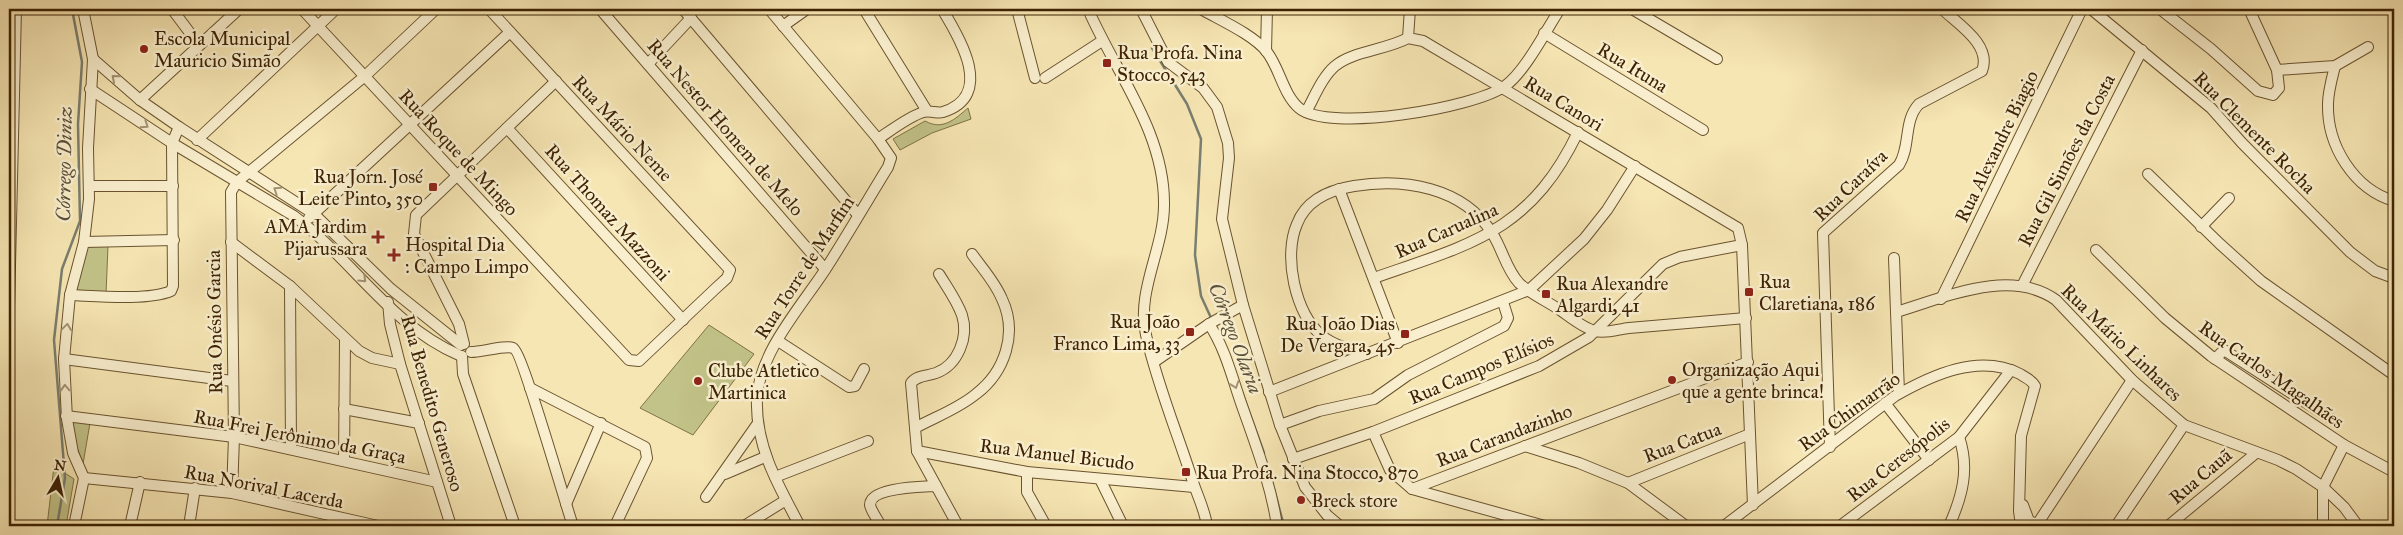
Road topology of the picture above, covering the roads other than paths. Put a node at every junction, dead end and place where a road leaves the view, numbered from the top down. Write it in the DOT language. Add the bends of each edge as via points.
graph roads {
  1 [pos="16,9"];
  2 [pos="83,9"];
  3 [pos="172,9"];
  4 [pos="239,9"];
  5 [pos="302,9"];
  6 [pos="336,9"];
  7 [pos="436,9"];
  8 [pos="489,9"];
  9 [pos="600,9"];
  10 [pos="683,9"];
  11 [pos="769,9"];
  12 [pos="807,9"];
  13 [pos="864,9"];
  14 [pos="942,9"];
  15 [pos="1017,9"];
  16 [pos="1088,9"];
  17 [pos="1141,9"];
  18 [pos="1201,9"];
  19 [pos="1267,9"];
  20 [pos="1410,9"];
  21 [pos="1560,9"];
  22 [pos="1632,9"];
  23 [pos="1942,9"];
  24 [pos="2082,9"];
  25 [pos="2091,9"];
  26 [pos="2160,9"];
  27 [pos="2249,9"];
  28 [pos="691,18"];
  29 [pos="318,26"];
  30 [pos="783,26"];
  31 [pos="510,32"];
  32 [pos="1544,33"];
  33 [pos="1408,38"];
  34 [pos="1102,41"];
  35 [pos="199,45"];
  36 [pos="2368,47"];
  37 [pos="2142,50"];
  38 [pos="1266,51"];
  39 [pos="92,59"];
  40 [pos="1717,59"];
  41 [pos="648,64"];
  42 [pos="2335,66"];
  43 [pos="2277,70"];
  44 [pos="365,76"];
  45 [pos="556,81"];
  46 [pos="1504,87"];
  47 [pos="90,89"];
  48 [pos="140,100"];
  49 [pos="11,105"];
  50 [pos="927,111"];
  51 [pos="1306,112"];
  52 [pos="409,125"];
  53 [pos="179,127"];
  54 [pos="507,128"];
  55 [pos="1703,130"];
  56 [pos="1578,132"];
  57 [pos="878,139"];
  58 [pos="198,140"];
  59 [pos="172,143"];
  60 [pos="1635,166"];
  61 [pos="251,173"];
  62 [pos="2148,174"];
  63 [pos="457,177"];
  64 [pos="238,182"];
  65 [pos="90,186"];
  66 [pos="173,186"];
  67 [pos="1339,189"];
  68 [pos="2229,198"];
  69 [pos="2394,201"];
  70 [pos="314,214"];
  71 [pos="858,215"];
  72 [pos="304,223"];
  73 [pos="2201,227"];
  74 [pos="1492,232"];
  75 [pos="174,240"];
  76 [pos="84,242"];
  77 [pos="231,242"];
  78 [pos="1742,246"];
  79 [pos="2096,250"];
  80 [pos="972,254"];
  81 [pos="1894,258"];
  82 [pos="826,269"];
  83 [pos="939,274"];
  84 [pos="1374,278"];
  85 [pos="2394,278"];
  86 [pos="290,286"];
  87 [pos="2022,286"];
  88 [pos="391,289"];
  89 [pos="1529,290"];
  90 [pos="70,295"];
  91 [pos="1941,299"];
  92 [pos="1504,302"];
  93 [pos="387,303"];
  94 [pos="9,308"];
  95 [pos="1239,308"];
  96 [pos="1896,312"];
  97 [pos="1746,318"];
  98 [pos="683,320"];
  99 [pos="459,324"];
  100 [pos="1211,324"];
  101 [pos="1596,332"];
  102 [pos="449,335"];
  103 [pos="345,340"];
  104 [pos="778,341"];
  105 [pos="1398,343"];
  106 [pos="463,350"];
  107 [pos="1367,354"];
  108 [pos="64,359"];
  109 [pos="2215,359"];
  110 [pos="1154,362"];
  111 [pos="1748,362"];
  112 [pos="400,364"];
  113 [pos="864,368"];
  114 [pos="2012,370"];
  115 [pos="2394,375"];
  116 [pos="2132,380"];
  117 [pos="232,381"];
  118 [pos="530,388"];
  119 [pos="1269,392"];
  120 [pos="1899,393"];
  121 [pos="1885,403"];
  122 [pos="344,409"];
  123 [pos="66,416"];
  124 [pos="2333,420"];
  125 [pos="419,423"];
  126 [pos="601,423"];
  127 [pos="758,423"];
  128 [pos="1280,425"];
  129 [pos="2184,425"];
  130 [pos="915,428"];
  131 [pos="1373,432"];
  132 [pos="1750,434"];
  133 [pos="234,437"];
  134 [pos="1959,437"];
  135 [pos="868,440"];
  136 [pos="2344,445"];
  137 [pos="1525,446"];
  138 [pos="1830,447"];
  139 [pos="291,450"];
  140 [pos="917,451"];
  141 [pos="2256,453"];
  142 [pos="765,457"];
  143 [pos="1293,459"];
  144 [pos="1929,460"];
  145 [pos="344,461"];
  146 [pos="1027,472"];
  147 [pos="2394,472"];
  148 [pos="724,475"];
  149 [pos="775,477"];
  150 [pos="84,478"];
  151 [pos="1100,479"];
  152 [pos="140,482"];
  153 [pos="437,482"];
  154 [pos="1628,482"];
  155 [pos="936,486"];
  156 [pos="1194,487"];
  157 [pos="2323,487"];
  158 [pos="195,488"];
  159 [pos="1412,489"];
  160 [pos="232,493"];
  161 [pos="706,497"];
  162 [pos="2021,499"];
  163 [pos="786,500"];
  164 [pos="566,504"];
  165 [pos="1753,505"];
  166 [pos="2037,525"];
  167 [pos="74,526"];
  168 [pos="130,526"];
  169 [pos="188,526"];
  170 [pos="378,526"];
  171 [pos="451,526"];
  172 [pos="515,526"];
  173 [pos="573,526"];
  174 [pos="615,526"];
  175 [pos="744,526"];
  176 [pos="800,526"];
  177 [pos="881,526"];
  178 [pos="958,526"];
  179 [pos="1046,526"];
  180 [pos="1123,526"];
  181 [pos="1207,526"];
  182 [pos="1277,526"];
  183 [pos="1340,526"];
  184 [pos="1545,526"];
  185 [pos="1686,526"];
  186 [pos="1724,526"];
  187 [pos="1840,526"];
  188 [pos="1949,526"];
  189 [pos="2021,526"];
  190 [pos="2116,526"];
  191 [pos="2168,526"];
  192 [pos="2323,526"];
  193 [pos="2358,526"];
  1 -- 49 [label="street"];
  2 -- 39 [label="street"];
  3 -- 35 [label="street"];
  4 -- 35 [label="street"];
  5 -- 29 [label="street, Rua Roque de Mingo"];
  6 -- 29 [label="street"];
  7 -- 44 [label="street"];
  8 -- 31 [label="street, Rua Mário Neme"];
  9 -- 41 [label="street, Rua Nestor Homem de Melo"];
  10 -- 28 [label="street"];
  11 -- 30 [label="street"];
  12 -- 30 [label="street"];
  13 -- 50 [label="street"];
  14 -- 50 [label="street" via="963,47 972,85 964,98 946,111"];
  15 -- 34 [label="street" via="1040,78"];
  16 -- 34 [label="street"];
  17 -- 95 [label="street" via="1168,62 1211,98 1222,119 1229,158 1222,218"];
  18 -- 38 [label="street"];
  19 -- 38 [label="street"];
  20 -- 33 [label="street"];
  21 -- 32 [label="street"];
  22 -- 40 [label="street"];
  23 -- 138 [label="street, Rua Caraíva" via="1983,50 1982,71 1919,104 1910,116 1905,151 1899,165 1822,233"];
  24 -- 91 [label="street, Rua Alexandre Biagio"];
  25 -- 37 [label="street, Rua Clemente Rocha"];
  26 -- 43 [label="street" via="2258,91 2270,96 2276,92 2279,82"];
  27 -- 43 [label="street"];
  28 -- 41 [label="street"];
  28 -- 71 [label="street"];
  29 -- 44 [label="street, Rua Roque de Mingo"];
  29 -- 58 [label="street"];
  30 -- 57 [label="street"];
  31 -- 45 [label="street, Rua Mário Neme"];
  31 -- 52 [label="street"];
  32 -- 46 [label="street"];
  32 -- 55 [label="street, Rua Ituna"];
  33 -- 46 [label="street, Rua Canori" via="1422,41"];
  33 -- 51 [label="street" via="1336,66"];
  34 -- 110 [label="street" via="1151,135 1163,188 1162,228 1144,308 1146,336"];
  35 -- 48 [label="street"];
  36 -- 42 [label="street"];
  37 -- 85 [label="street, Rua Clemente Rocha" via="2215,112 2350,252 2375,271"];
  37 -- 87 [label="street, Rua Gil Simões da Costa"];
  38 -- 51 [label="street" via="1292,100"];
  39 -- 47 [label="street"];
  48 -- 39 [label="street, one-way"];
  41 -- 82 [label="street, Rua Nestor Homem de Melo"];
  42 -- 43 [label="street"];
  42 -- 69 [label="street" via="2328,107 2331,127 2344,161 2354,177 2376,194"];
  44 -- 52 [label="street, Rua Roque de Mingo"];
  44 -- 61 [label="street"];
  45 -- 54 [label="street"];
  45 -- 98 [label="street, Rua Mário Neme" via="730,272"];
  46 -- 51 [label="street" via="1454,104 1380,117 1332,119"];
  46 -- 56 [label="street, Rua Canori"];
  47 -- 59 [label="street, one-way"];
  47 -- 65 [label="street"];
  48 -- 53 [label="street"];
  49 -- 94 [label="street"];
  50 -- 57 [label="street"];
  52 -- 63 [label="street, Rua Roque de Mingo"];
  52 -- 70 [label="street"];
  53 -- 58 [label="street"];
  53 -- 59 [label="street"];
  54 -- 63 [label="street"];
  54 -- 98 [label="street, Rua Thomaz Mazzoni"];
  56 -- 60 [label="street, Rua Canori"];
  56 -- 74 [label="street, Rua Carualina" via="1560,166 1536,197 1510,222"];
  57 -- 71 [label="street, Rua Torre de Marfim" via="890,156 890,162"];
  58 -- 61 [label="street"];
  59 -- 64 [label="street"];
  59 -- 66 [label="street"];
  60 -- 78 [label="street, Rua Canori" via="1738,228"];
  60 -- 89 [label="street" via="1584,239"];
  61 -- 64 [label="street"];
  70 -- 61 [label="street, one-way"];
  62 -- 73 [label="street"];
  63 -- 98 [label="street, Rua Roque de Mingo" via="628,360 642,359"];
  63 -- 99 [label="street" via="416,215 414,234"];
  64 -- 72 [label="street"];
  64 -- 77 [label="street, Rua Onésio Garcia" via="230,198"];
  65 -- 66 [label="street"];
  65 -- 76 [label="street"];
  66 -- 75 [label="street"];
  67 -- 74 [label="street" via="1399,184 1438,191 1471,209"];
  67 -- 84 [label="street"];
  67 -- 107 [label="street" via="1308,205 1300,215 1292,244 1293,278 1297,296 1312,326 1339,345"];
  68 -- 73 [label="street"];
  70 -- 72 [label="street"];
  70 -- 88 [label="street"];
  71 -- 82 [label="street, Rua Torre de Marfim"];
  72 -- 93 [label="street, one-way"];
  73 -- 115 [label="street" via="2261,280"];
  74 -- 84 [label="street, Rua Carualina" via="1441,255"];
  74 -- 89 [label="street" via="1514,275"];
  75 -- 76 [label="street"];
  75 -- 90 [label="street" via="171,291 155,295"];
  76 -- 90 [label="street"];
  77 -- 86 [label="street"];
  77 -- 117 [label="street, Rua Onésio Garcia"];
  78 -- 97 [label="street"];
  78 -- 101 [label="street, Rua Campos Elísios" via="1680,257 1663,264"];
  79 -- 109 [label="street, Rua Carlos Magalhães" via="2165,318"];
  80 -- 130 [label="street" via="994,284 1008,313 1009,341 1005,355 999,369 977,394"];
  81 -- 96 [label="street"];
  82 -- 104 [label="street, Rua Torre de Marfim"];
  83 -- 130 [label="street" via="962,316 962,344 951,364 936,374 916,378 912,382"];
  84 -- 105 [label="street"];
  86 -- 103 [label="street"];
  86 -- 139 [label="street"];
  87 -- 91 [label="street, Rua Mário Linhares" via="1974,289"];
  87 -- 116 [label="street, Rua Mário Linhares" via="2045,292 2056,300"];
  88 -- 93 [label="street, Rua Benedito Generoso"];
  88 -- 102 [label="street"];
  89 -- 92 [label="street"];
  89 -- 101 [label="street"];
  108 -- 90 [label="street, one-way"];
  91 -- 96 [label="street, Rua Mário Linhares"];
  92 -- 105 [label="street"];
  92 -- 128 [label="street" via="1508,318 1504,326 1408,375 1383,394"];
  93 -- 106 [label="street" via="423,337"];
  93 -- 112 [label="street, Rua Benedito Generoso"];
  95 -- 100 [label="street"];
  95 -- 119 [label="street"];
  96 -- 120 [label="street"];
  97 -- 101 [label="street"];
  97 -- 111 [label="street"];
  99 -- 102 [label="street"];
  99 -- 106 [label="street"];
  100 -- 110 [label="street"];
  100 -- 182 [label="street, one-way" via="1253,439"];
  101 -- 131 [label="street, Rua Campos Elísios" via="1539,366"];
  102 -- 106 [label="street"];
  103 -- 112 [label="street" via="372,358"];
  103 -- 122 [label="street"];
  104 -- 113 [label="street" via="849,388 855,386"];
  104 -- 127 [label="street, Rua Torre de Marfim" via="762,368"];
  105 -- 107 [label="street"];
  106 -- 118 [label="street" via="511,348 516,351"];
  106 -- 172 [label="street" via="462,374"];
  107 -- 119 [label="street"];
  108 -- 117 [label="street"];
  123 -- 108 [label="street, one-way"];
  109 -- 124 [label="street" via="2224,350"];
  109 -- 136 [label="street, Rua Carlos Magalhães"];
  110 -- 156 [label="street"];
  111 -- 132 [label="street"];
  111 -- 137 [label="street, Rua Carandazinho"];
  112 -- 125 [label="street, Rua Benedito Generoso"];
  114 -- 120 [label="street, Rua Chimarrão" via="1996,366 1966,367"];
  114 -- 134 [label="street, Rua Ceresópolis"];
  114 -- 162 [label="street" via="2035,386 2021,436"];
  116 -- 129 [label="street, Rua Mário Linhares"];
  116 -- 166 [label="street"];
  117 -- 133 [label="street, Rua Onésio Garcia"];
  118 -- 126 [label="street"];
  118 -- 164 [label="street"];
  119 -- 128 [label="street"];
  120 -- 121 [label="street, Rua Chimarrão"];
  121 -- 138 [label="street, Rua Chimarrão"];
  121 -- 144 [label="street"];
  122 -- 125 [label="street"];
  122 -- 145 [label="street"];
  123 -- 133 [label="street, Rua Frei Jerônimo da Graça"];
  123 -- 150 [label="street" via="73,453"];
  125 -- 153 [label="street, Rua Benedito Generoso"];
  126 -- 164 [label="street"];
  126 -- 174 [label="street" via="645,447 648,454"];
  127 -- 142 [label="street, Rua Torre de Marfim"];
  127 -- 148 [label="street"];
  128 -- 143 [label="street"];
  129 -- 141 [label="street, Rua Mário Linhares"];
  129 -- 190 [label="street"];
  130 -- 140 [label="street"];
  131 -- 143 [label="street, Rua Campos Elísios"];
  131 -- 159 [label="street" via="1390,470"];
  132 -- 154 [label="street, Rua Catua"];
  132 -- 165 [label="street"];
  133 -- 139 [label="street, Rua Frei Jerônimo da Graça"];
  133 -- 160 [label="street, Rua Onésio Garcia"];
  134 -- 144 [label="street, Rua Ceresópolis"];
  134 -- 188 [label="street" via="1964,452 1965,475 1959,503"];
  135 -- 149 [label="street"];
  136 -- 147 [label="street, Rua Carlos Magalhães"];
  136 -- 157 [label="street"];
  137 -- 154 [label="street"];
  137 -- 159 [label="street, Rua Carandazinho"];
  138 -- 165 [label="street, Rua Chimarrão"];
  139 -- 145 [label="street, Rua Frei Jerônimo da Graça"];
  140 -- 146 [label="street, Rua Manuel Bicudo"];
  140 -- 155 [label="street"];
  141 -- 157 [label="street, Rua Mário Linhares" via="2278,460"];
  141 -- 191 [label="street, Rua Cauã"];
  142 -- 148 [label="street"];
  142 -- 149 [label="street, Rua Torre de Marfim"];
  143 -- 183 [label="street" via="1305,487"];
  144 -- 187 [label="street, Rua Ceresópolis"];
  145 -- 153 [label="street, Rua Frei Jerônimo da Graça"];
  146 -- 151 [label="street, Rua Manuel Bicudo"];
  146 -- 179 [label="street" via="1027,492"];
  148 -- 161 [label="street"];
  149 -- 163 [label="street, Rua Torre de Marfim"];
  150 -- 152 [label="street, Rua Norival Lacerda"];
  150 -- 167 [label="street"];
  151 -- 156 [label="street, Rua Manuel Bicudo"];
  151 -- 180 [label="street"];
  152 -- 158 [label="street, Rua Norival Lacerda"];
  152 -- 168 [label="street"];
  153 -- 171 [label="street, Rua Benedito Generoso"];
  154 -- 185 [label="street"];
  155 -- 177 [label="street" via="875,495 870,507"];
  155 -- 178 [label="street"];
  156 -- 181 [label="street"];
  157 -- 192 [label="street"];
  157 -- 193 [label="street, Rua Mário Linhares"];
  158 -- 160 [label="street, Rua Norival Lacerda"];
  158 -- 169 [label="street"];
  159 -- 184 [label="street"];
  160 -- 170 [label="street, Rua Norival Lacerda"];
  162 -- 166 [label="street" via="2029,521"];
  162 -- 189 [label="street"];
  163 -- 175 [label="street"];
  163 -- 176 [label="street, Rua Torre de Marfim"];
  164 -- 173 [label="street"];
  165 -- 186 [label="street, Rua Chimarrão"];
}
